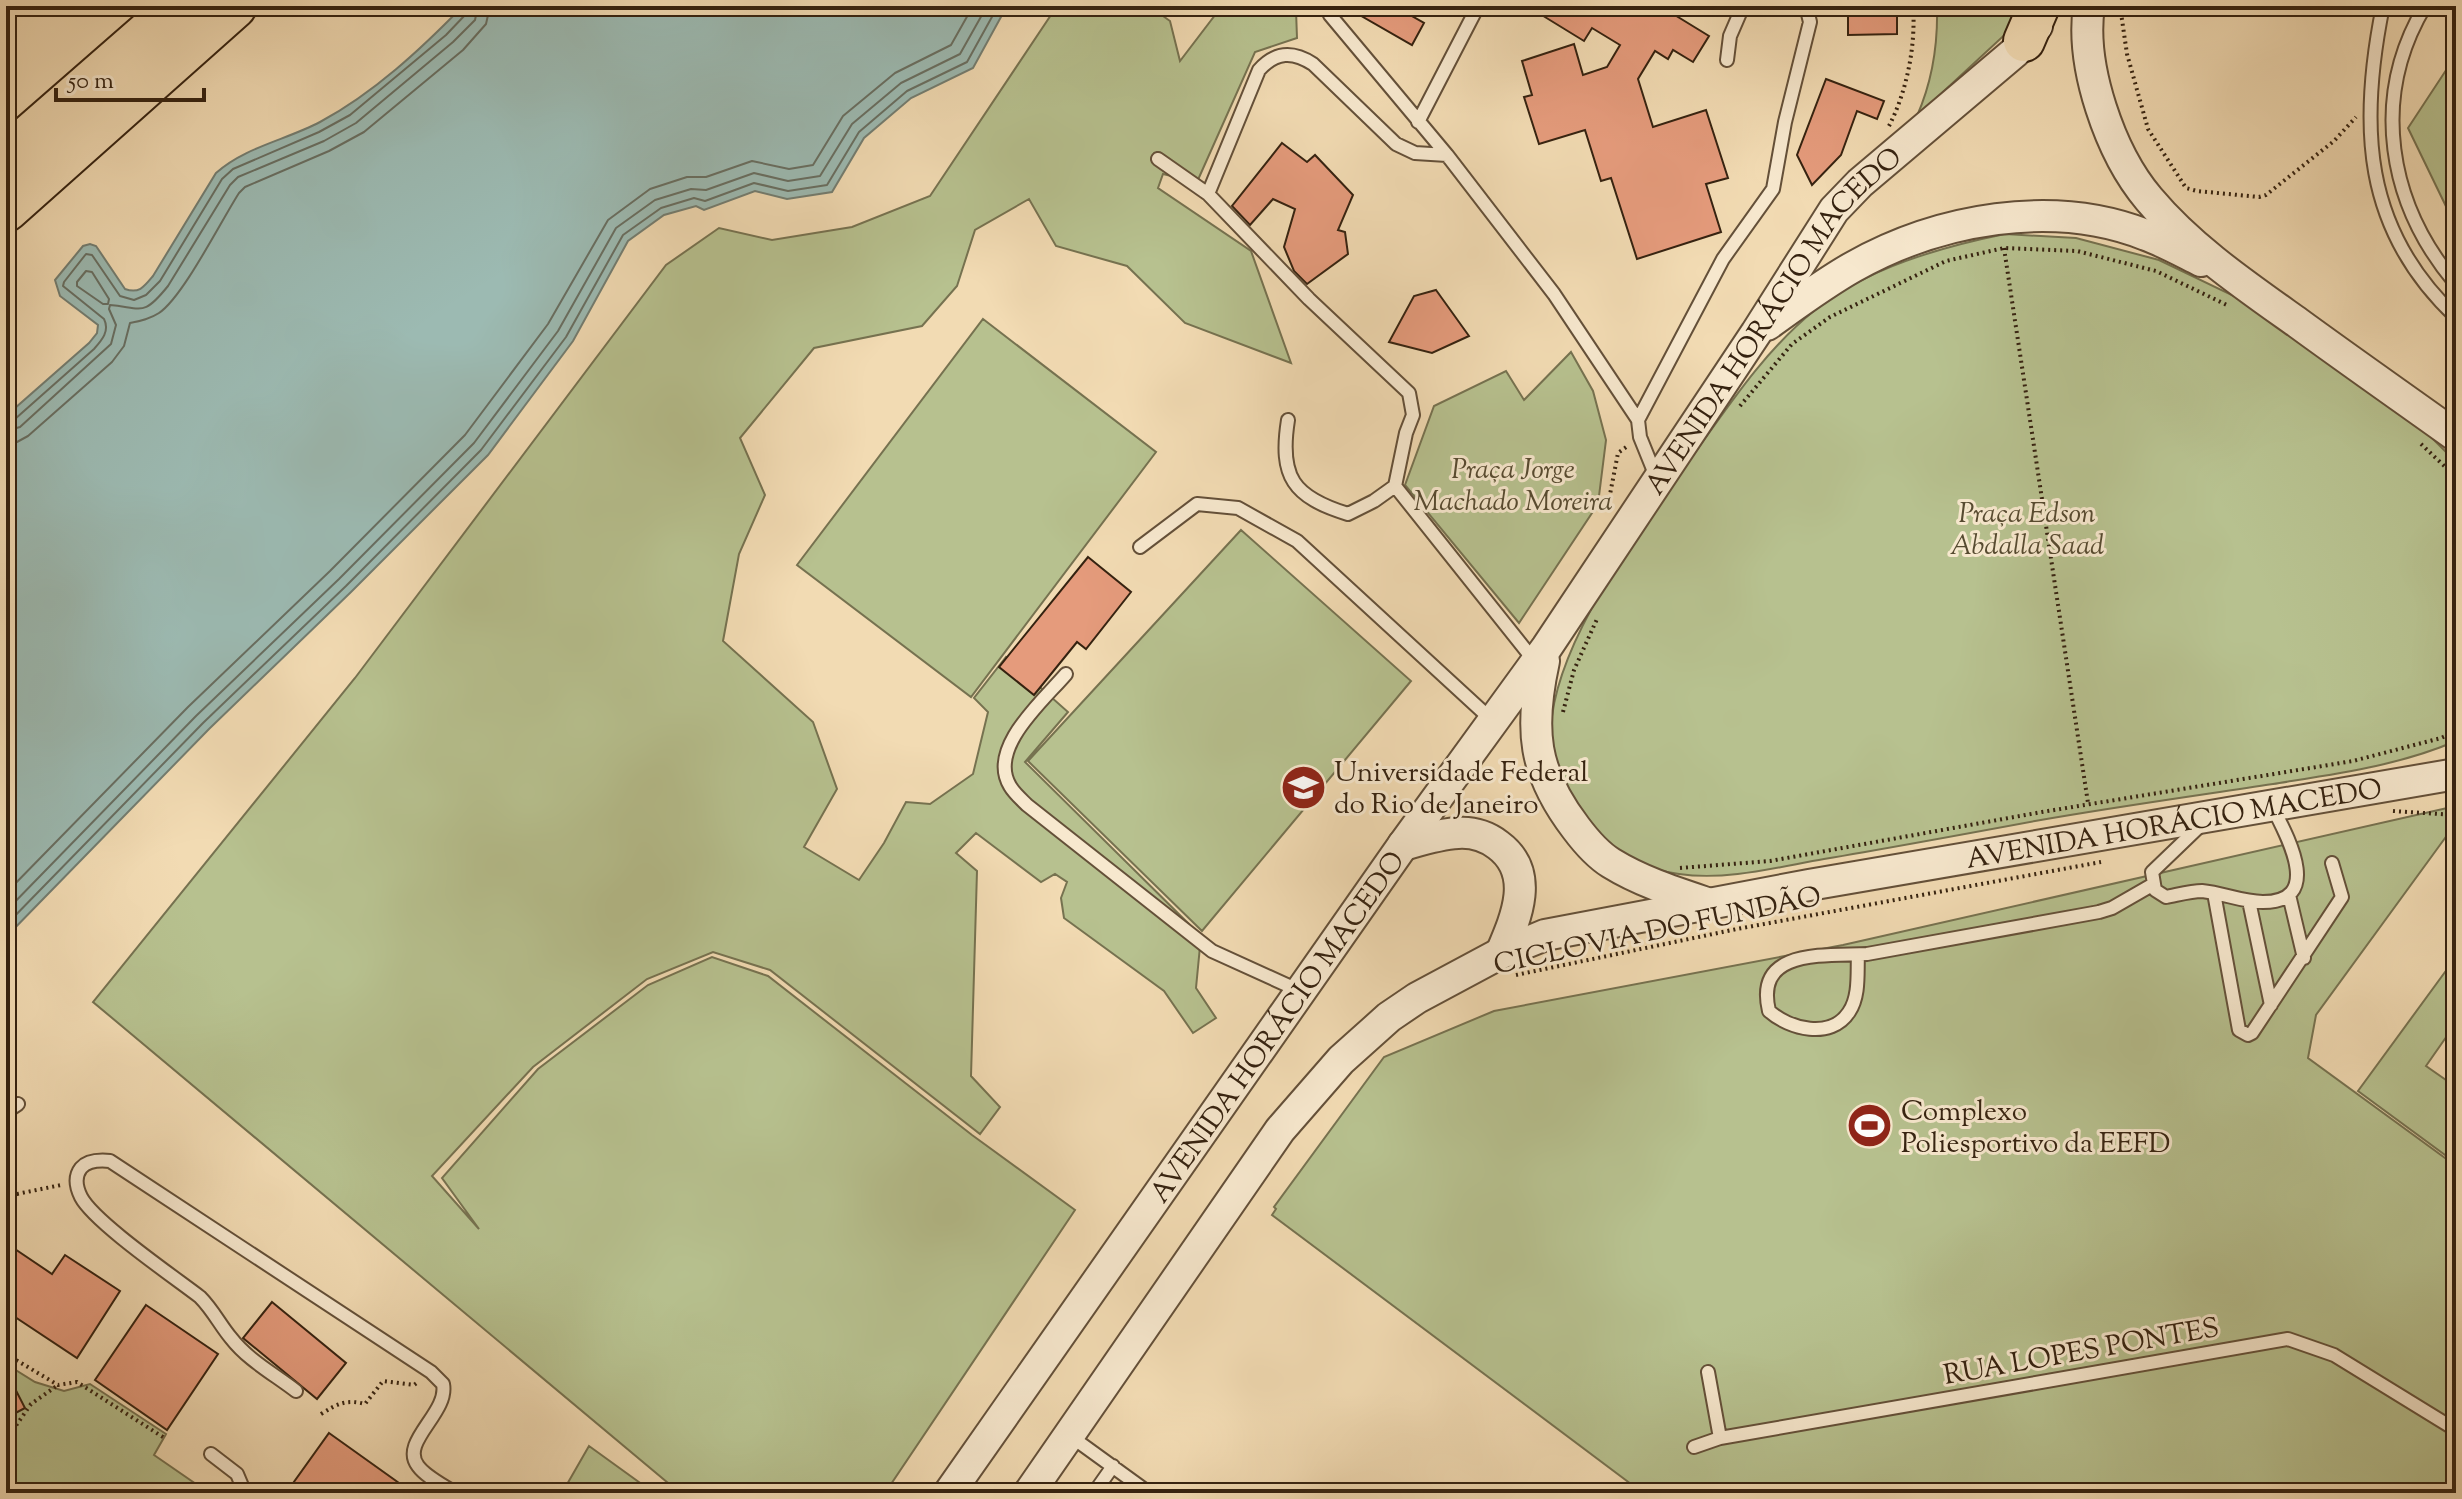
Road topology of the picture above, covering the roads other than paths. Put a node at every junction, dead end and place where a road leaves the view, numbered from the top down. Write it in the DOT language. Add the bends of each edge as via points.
graph roads {
  1 [pos="234,6"];
  2 [pos="1313,6"];
  3 [pos="1478,6"];
  4 [pos="1743,6"];
  5 [pos="1806,6"];
  6 [pos="2052,6"];
  7 [pos="2089,6"];
  8 [pos="2383,6"];
  9 [pos="2425,6"];
  10 [pos="1328,11"];
  11 [pos="180,22"];
  12 [pos="2031,24"];
  13 [pos="1727,60"];
  14 [pos="93,107"];
  15 [pos="1418,122"];
  16 [pos="1447,155"];
  17 [pos="6,158"];
  18 [pos="1158,159"];
  19 [pos="1208,194"];
  20 [pos="6,209"];
  21 [pos="2229,274"];
  22 [pos="2456,284"];
  23 [pos="2456,317"];
  24 [pos="1756,333"];
  25 [pos="1288,420"];
  26 [pos="1638,420"];
  27 [pos="2456,436"];
  28 [pos="1658,482"];
  29 [pos="1395,486"];
  30 [pos="1140,547"];
  31 [pos="1541,655"];
  32 [pos="1066,674"];
  33 [pos="1495,718"];
  34 [pos="2448,772"];
  35 [pos="2272,806"];
  36 [pos="2211,817"];
  37 [pos="1403,845"];
  38 [pos="2332,863"];
  39 [pos="2152,885"];
  40 [pos="2214,893"];
  41 [pos="2289,895"];
  42 [pos="2249,901"];
  43 [pos="1711,904"];
  44 [pos="1858,955"];
  45 [pos="2304,958"];
  46 [pos="1506,964"];
  47 [pos="1301,991"];
  48 [pos="2271,1005"];
  49 [pos="18,1104"];
  50 [pos="6,1112"];
  51 [pos="1708,1372"];
  52 [pos="296,1391"];
  53 [pos="2456,1430"];
  54 [pos="1069,1435"];
  55 [pos="1720,1438"];
  56 [pos="1694,1447"];
  57 [pos="211,1454"];
  58 [pos="1113,1466"];
  59 [pos="245,1493"];
  60 [pos="455,1493"];
  61 [pos="949,1493"];
  62 [pos="1029,1493"];
  63 [pos="1094,1493"];
  64 [pos="1149,1493"];
  1 -- 11 [label="highway"];
  2 -- 10 [label="lane"];
  3 -- 15 [label="lane"];
  4 -- 13 [label="lane"];
  5 -- 26 [label="lane" via="1810,22 1773,189 1723,259"];
  6 -- 12 [label="street, AVENIDA HORÁCIO MACEDO"];
  7 -- 21 [label="street" via="2093,81 2132,176 2149,199"];
  8 -- 23 [label="lane" via="2369,120 2378,188 2410,262"];
  9 -- 22 [label="lane" via="2400,59 2393,125 2399,174 2414,223"];
  10 -- 15 [label="lane"];
  11 -- 14 [label="highway"];
  12 -- 24 [label="street, AVENIDA HORÁCIO MACEDO" via="2015,52 1834,210"];
  14 -- 17 [label="highway"];
  14 -- 20 [label="highway"];
  15 -- 16 [label="lane"];
  16 -- 19 [label="lane" via="1415,153 1396,144 1313,64 1283,54 1269,58 1259,70"];
  16 -- 26 [label="lane" via="1554,294"];
  18 -- 19 [label="lane"];
  19 -- 29 [label="lane" via="1409,393 1413,415"];
  21 -- 24 [label="street" via="2144,234 2111,225 2068,217 1979,221 1931,234 1855,266"];
  21 -- 27 [label="street"];
  24 -- 28 [label="street, AVENIDA HORÁCIO MACEDO"];
  25 -- 29 [label="lane" via="1284,457 1291,481 1327,507 1348,514"];
  26 -- 28 [label="lane"];
  28 -- 31 [label="street, AVENIDA HORÁCIO MACEDO"];
  29 -- 31 [label="lane"];
  30 -- 33 [label="lane" via="1197,504 1238,508 1297,541"];
  31 -- 33 [label="street, AVENIDA HORÁCIO MACEDO"];
  31 -- 43 [label="street" via="1535,729 1541,768 1558,805 1608,862"];
  32 -- 47 [label="lane" via="1009,745 1004,763 1009,784 1027,805 1212,951"];
  33 -- 37 [label="street, AVENIDA HORÁCIO MACEDO"];
  34 -- 35 [label="street, AVENIDA HORÁCIO MACEDO"];
  35 -- 36 [label="street, AVENIDA HORÁCIO MACEDO"];
  35 -- 41 [label="lane" via="2297,869 2297,883"];
  36 -- 39 [label="lane" via="2152,872"];
  36 -- 43 [label="street, AVENIDA HORÁCIO MACEDO"];
  37 -- 46 [label="street" via="1459,832 1490,839 1506,850 1521,889"];
  37 -- 47 [label="street, AVENIDA HORÁCIO MACEDO"];
  38 -- 45 [label="lane" via="2342,897"];
  39 -- 40 [label="lane" via="2166,897"];
  39 -- 44 [label="lane" via="2099,912"];
  40 -- 42 [label="lane"];
  40 -- 48 [label="lane" via="2239,1030 2252,1033"];
  41 -- 42 [label="lane"];
  41 -- 45 [label="lane"];
  42 -- 48 [label="lane"];
  43 -- 46 [label="street, AVENIDA HORÁCIO MACEDO" via="1570,929"];
  44 -- 44 [label="lane" via="1817,956 1778,968 1766,986 1769,1011 1797,1028 1834,1025 1849,1013 1856,995"];
  45 -- 48 [label="lane"];
  46 -- 54 [label="street, AVENIDA HORÁCIO MACEDO" via="1430,991 1389,1017 1315,1088 1280,1130"];
  47 -- 61 [label="street, AVENIDA HORÁCIO MACEDO"];
  49 -- 50 [label="lane"];
  51 -- 55 [label="lane"];
  52 -- 60 [label="lane" via="243,1351 200,1297 82,1199 75,1183 86,1163 110,1161 431,1372 443,1384 444,1400 415,1444 414,1458 418,1467"];
  53 -- 55 [label="lane, RUA LOPES PONTES" via="2334,1355 2288,1339"];
  54 -- 58 [label="lane"];
  54 -- 62 [label="street, AVENIDA HORÁCIO MACEDO"];
  55 -- 56 [label="lane, RUA LOPES PONTES"];
  57 -- 59 [label="lane" via="237,1474"];
  58 -- 63 [label="lane"];
  58 -- 64 [label="lane"];
}
